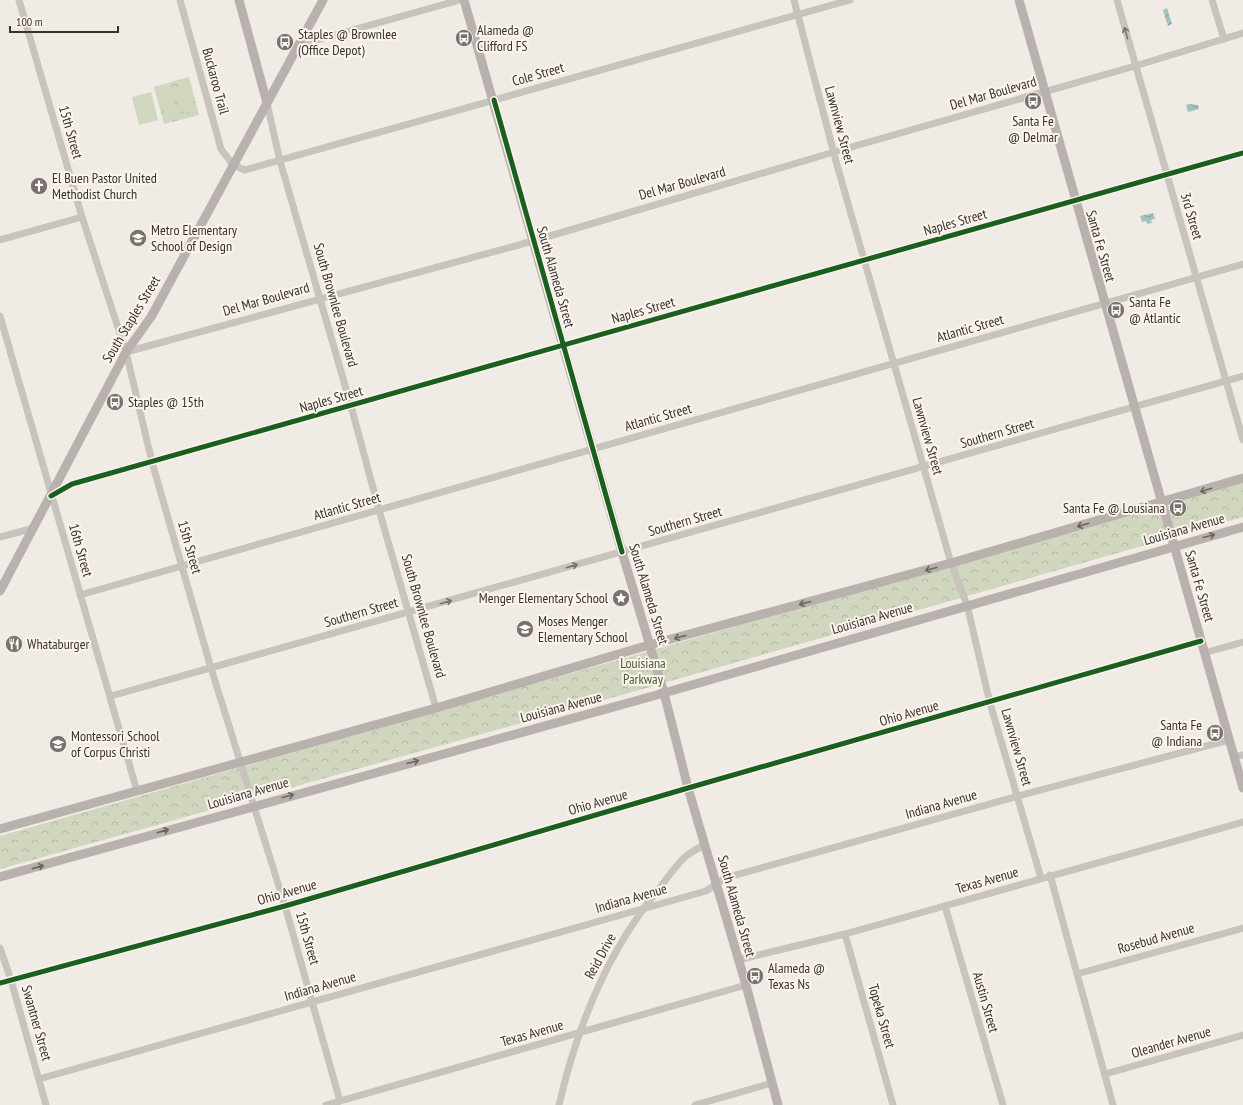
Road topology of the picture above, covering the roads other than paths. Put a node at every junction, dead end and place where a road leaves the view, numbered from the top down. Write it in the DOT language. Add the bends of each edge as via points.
graph roads {
  1 [pos="19,0"];
  2 [pos="180,0"];
  3 [pos="239,0"];
  4 [pos="323,0"];
  5 [pos="460,0"];
  6 [pos="464,0"];
  7 [pos="794,0"];
  8 [pos="850,0"];
  9 [pos="1019,0"];
  10 [pos="1118,0"];
  11 [pos="1212,0"];
  12 [pos="798,15"];
  13 [pos="1243,33"];
  14 [pos="1224,39"];
  15 [pos="299,45"];
  16 [pos="1135,66"];
  17 [pos="1045,91"];
  18 [pos="494,100"];
  19 [pos="267,103"];
  20 [pos="834,152"];
  21 [pos="1243,153"];
  22 [pos="280,162"];
  23 [pos="233,165"];
  24 [pos="1167,174"];
  25 [pos="1076,200"];
  26 [pos="82,218"];
  27 [pos="0,240"];
  28 [pos="533,241"];
  29 [pos="864,260"];
  30 [pos="1243,264"];
  31 [pos="1196,277"];
  32 [pos="319,298"];
  33 [pos="1105,303"];
  34 [pos="0,316"];
  35 [pos="564,345"];
  36 [pos="126,352"];
  37 [pos="894,363"];
  38 [pos="1243,376"];
  39 [pos="1226,381"];
  40 [pos="351,406"];
  41 [pos="1134,407"];
  42 [pos="1243,440"];
  43 [pos="592,449"];
  44 [pos="152,462"];
  45 [pos="924,467"];
  46 [pos="1243,478"];
  47 [pos="51,496"];
  48 [pos="1161,503"];
  49 [pos="379,510"];
  50 [pos="1243,527"];
  51 [pos="34,528"];
  52 [pos="0,537"];
  53 [pos="1174,546"];
  54 [pos="622,552"];
  55 [pos="951,563"];
  56 [pos="182,566"];
  57 [pos="0,591"];
  58 [pos="80,595"];
  59 [pos="967,605"];
  60 [pos="409,612"];
  61 [pos="1201,642"];
  62 [pos="1243,642"];
  63 [pos="649,645"];
  64 [pos="1204,653"];
  65 [pos="212,668"];
  66 [pos="664,693"];
  67 [pos="110,696"];
  68 [pos="990,703"];
  69 [pos="436,708"];
  70 [pos="1229,740"];
  71 [pos="1239,756"];
  72 [pos="240,763"];
  73 [pos="688,788"];
  74 [pos="1243,788"];
  75 [pos="137,791"];
  76 [pos="1018,796"];
  77 [pos="255,805"];
  78 [pos="1243,822"];
  79 [pos="0,829"];
  80 [pos="704,845"];
  81 [pos="1050,875"];
  82 [pos="0,877"];
  83 [pos="1041,878"];
  84 [pos="716,884"];
  85 [pos="285,906"];
  86 [pos="945,906"];
  87 [pos="643,908"];
  88 [pos="1243,928"];
  89 [pos="845,934"];
  90 [pos="0,948"];
  91 [pos="738,960"];
  92 [pos="1077,974"];
  93 [pos="11,980"];
  94 [pos="0,983"];
  95 [pos="746,985"];
  96 [pos="312,1002"];
  97 [pos="578,1033"];
  98 [pos="1243,1035"];
  99 [pos="1105,1074"];
  100 [pos="39,1079"];
  101 [pos="772,1083"];
  102 [pos="340,1101"];
  103 [pos="44,1103"];
  104 [pos="326,1105"];
  105 [pos="559,1105"];
  106 [pos="695,1105"];
  107 [pos="778,1105"];
  108 [pos="893,1105"];
  109 [pos="1003,1105"];
  110 [pos="1113,1105"];
  1 -- 26 [label="street, 15th Street"];
  2 -- 23 [label="street, Buckaroo Trail" via="221,149"];
  3 -- 19 [label="main road, South Brownlee Boulevard"];
  4 -- 15 [label="main road, South Staples Street"];
  5 -- 15 [label="street"];
  6 -- 18 [label="main road, South Alameda Street"];
  7 -- 12 [label="street, Lawnview Street"];
  8 -- 12 [label="street, Cole Street"];
  9 -- 17 [label="main road, Santa Fe Street"];
  16 -- 10 [label="street, 3rd Street, one-way"];
  11 -- 14 [label="street"];
  12 -- 18 [label="street, Cole Street"];
  12 -- 20 [label="street, Lawnview Street"];
  13 -- 14 [label="street, Del Mar Boulevard"];
  14 -- 16 [label="street, Del Mar Boulevard"];
  15 -- 19 [label="main road, South Staples Street"];
  16 -- 17 [label="street, Del Mar Boulevard"];
  16 -- 24 [label="street, 3rd Street"];
  17 -- 20 [label="street, Del Mar Boulevard"];
  17 -- 25 [label="main road, Santa Fe Street"];
  18 -- 22 [label="street, Cole Street"];
  18 -- 28 [label="main road, South Alameda Street"];
  19 -- 22 [label="street, South Brownlee Boulevard"];
  19 -- 23 [label="main road, South Staples Street"];
  20 -- 28 [label="street, Del Mar Boulevard"];
  20 -- 29 [label="street, Lawnview Street"];
  21 -- 24 [label="street, Naples Street"];
  22 -- 23 [label="street, Cole Street" via="245,170"];
  22 -- 32 [label="street, South Brownlee Boulevard"];
  23 -- 36 [label="main road, South Staples Street" via="152,317"];
  24 -- 25 [label="street, Naples Street"];
  24 -- 31 [label="street, 3rd Street"];
  25 -- 29 [label="street, Naples Street"];
  25 -- 33 [label="main road, Santa Fe Street"];
  26 -- 27 [label="street"];
  26 -- 36 [label="street, 15th Street"];
  28 -- 32 [label="street, Del Mar Boulevard"];
  28 -- 35 [label="main road, South Alameda Street"];
  29 -- 35 [label="street, Naples Street"];
  29 -- 37 [label="street, Lawnview Street"];
  30 -- 31 [label="street, Atlantic Street"];
  31 -- 33 [label="street, Atlantic Street"];
  31 -- 39 [label="street, 3rd Street"];
  32 -- 36 [label="street, Del Mar Boulevard"];
  32 -- 40 [label="street, South Brownlee Boulevard"];
  33 -- 37 [label="street, Atlantic Street"];
  33 -- 41 [label="main road, Santa Fe Street"];
  34 -- 47 [label="street, 16th Street"];
  35 -- 40 [label="street, Naples Street"];
  35 -- 43 [label="main road, South Alameda Street"];
  36 -- 44 [label="street, 15th Street"];
  36 -- 47 [label="main road, South Staples Street"];
  37 -- 43 [label="street, Atlantic Street"];
  37 -- 45 [label="street, Lawnview Street"];
  38 -- 39 [label="street, Southern Street"];
  39 -- 41 [label="street, Southern Street"];
  39 -- 42 [label="street, 3rd Street"];
  40 -- 44 [label="street, Naples Street"];
  40 -- 49 [label="street, South Brownlee Boulevard"];
  41 -- 45 [label="street, Southern Street"];
  41 -- 48 [label="main road, Santa Fe Street"];
  43 -- 49 [label="street, Atlantic Street"];
  43 -- 54 [label="main road, South Alameda Street"];
  44 -- 47 [label="street, Naples Street" via="72,484"];
  44 -- 56 [label="street, 15th Street"];
  45 -- 54 [label="street, Southern Street"];
  45 -- 55 [label="street, Lawnview Street"];
  46 -- 48 [label="main road, one-way"];
  47 -- 51 [label="main road, South Staples Street"];
  47 -- 58 [label="street, 16th Street"];
  48 -- 53 [label="main road, Santa Fe Street"];
  48 -- 55 [label="main road, one-way"];
  49 -- 56 [label="street, Atlantic Street"];
  49 -- 60 [label="street, South Brownlee Boulevard"];
  53 -- 50 [label="main road, Louisiana Avenue, one-way"];
  51 -- 52 [label="street"];
  51 -- 57 [label="main road, South Staples Street"];
  53 -- 59 [label="main road, Louisiana Avenue"];
  53 -- 61 [label="main road, Santa Fe Street"];
  60 -- 54 [label="street, Southern Street, one-way"];
  54 -- 63 [label="main road, South Alameda Street"];
  55 -- 59 [label="street, Lawnview Street"];
  55 -- 63 [label="main road, one-way"];
  56 -- 58 [label="street, Atlantic Street"];
  56 -- 65 [label="street, 15th Street"];
  58 -- 67 [label="street, 16th Street"];
  59 -- 66 [label="main road, Louisiana Avenue"];
  59 -- 68 [label="street, Lawnview Street"];
  60 -- 65 [label="street, Southern Street"];
  60 -- 69 [label="street, South Brownlee Boulevard"];
  61 -- 64 [label="main road, Santa Fe Street"];
  61 -- 68 [label="street, Ohio Avenue"];
  62 -- 64 [label="street"];
  63 -- 66 [label="main road, South Alameda Street"];
  63 -- 69 [label="main road"];
  64 -- 70 [label="main road, Santa Fe Street"];
  65 -- 67 [label="street, Southern Street"];
  65 -- 72 [label="street, 15th Street"];
  66 -- 73 [label="main road, South Alameda Street"];
  77 -- 66 [label="main road, Louisiana Avenue, one-way"];
  67 -- 75 [label="street, 16th Street"];
  68 -- 73 [label="street, Ohio Avenue"];
  68 -- 76 [label="street, Lawnview Street"];
  69 -- 72 [label="main road"];
  70 -- 71 [label="main road, Santa Fe Street"];
  70 -- 76 [label="street, Indiana Avenue"];
  71 -- 74 [label="main road, Santa Fe Street"];
  72 -- 75 [label="main road"];
  72 -- 77 [label="street, 15th Street"];
  73 -- 80 [label="main road, South Alameda Street"];
  73 -- 85 [label="street, Ohio Avenue"];
  75 -- 79 [label="main road"];
  76 -- 83 [label="street, Lawnview Street"];
  76 -- 84 [label="street, Indiana Avenue" via="725,878"];
  82 -- 77 [label="main road, Louisiana Avenue, one-way"];
  77 -- 85 [label="street, 15th Street"];
  78 -- 81 [label="street, Texas Avenue"];
  80 -- 84 [label="main road, South Alameda Street"];
  80 -- 87 [label="street, Reid Drive" via="685,857"];
  81 -- 83 [label="street, Texas Avenue"];
  81 -- 92 [label="street"];
  83 -- 86 [label="street, Texas Avenue"];
  84 -- 87 [label="street, Indiana Avenue" via="706,890"];
  84 -- 91 [label="main road, South Alameda Street"];
  85 -- 93 [label="street, Ohio Avenue"];
  85 -- 96 [label="street, 15th Street"];
  86 -- 89 [label="street, Texas Avenue"];
  86 -- 109 [label="street, Austin Street"];
  87 -- 96 [label="street, Indiana Avenue"];
  87 -- 97 [label="street, Reid Drive" via="593,996"];
  88 -- 92 [label="street, Rosebud Avenue"];
  89 -- 91 [label="street, Texas Avenue"];
  89 -- 108 [label="street, Topeka Street"];
  90 -- 93 [label="street, Swantner Street"];
  91 -- 95 [label="main road, South Alameda Street"];
  92 -- 99 [label="street"];
  93 -- 94 [label="street, Ohio Avenue"];
  93 -- 100 [label="street, Swantner Street"];
  95 -- 97 [label="street, Texas Avenue"];
  95 -- 101 [label="main road, South Alameda Street"];
  96 -- 100 [label="street, Indiana Avenue"];
  96 -- 102 [label="street, 15th Street"];
  97 -- 102 [label="street, Texas Avenue"];
  97 -- 105 [label="street, Reid Drive"];
  98 -- 99 [label="street, Oleander Avenue"];
  99 -- 110 [label="street"];
  100 -- 103 [label="street, Swantner Street"];
  101 -- 106 [label="street"];
  101 -- 107 [label="main road, South Alameda Street"];
  102 -- 104 [label="street, Texas Avenue"];
}
